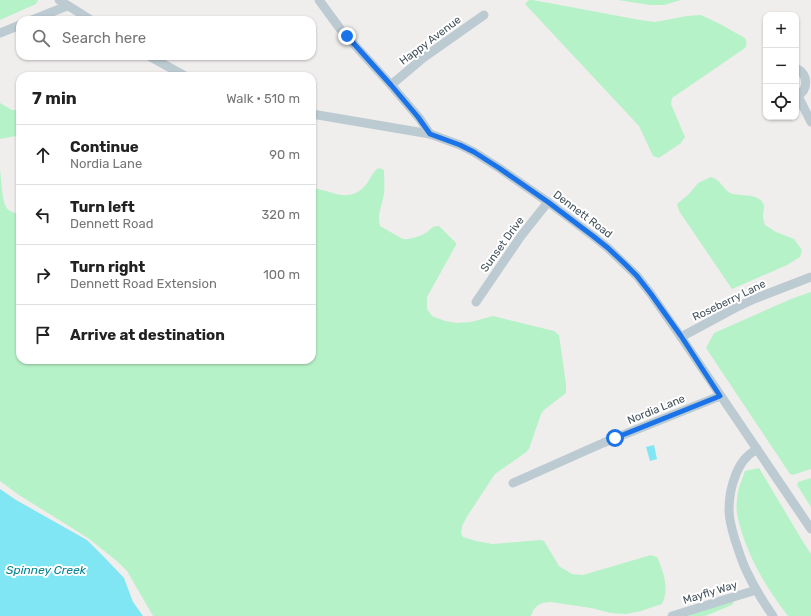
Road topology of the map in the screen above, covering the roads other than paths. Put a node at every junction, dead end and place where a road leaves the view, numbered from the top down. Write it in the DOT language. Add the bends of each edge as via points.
graph roads {
  1 [pos="59,0"];
  2 [pos="319,0"];
  3 [pos="67,6"];
  4 [pos="484,15"];
  5 [pos="42,16"];
  6 [pos="83,16"];
  7 [pos="16,27"];
  8 [pos="0,33"];
  9 [pos="156,60"];
  10 [pos="799,70"];
  11 [pos="178,72"];
  12 [pos="391,85"];
  13 [pos="799,95"];
  14 [pos="799,100"];
  15 [pos="316,115"];
  16 [pos="811,122"];
  17 [pos="430,134"];
  18 [pos="548,202"];
  19 [pos="811,277"];
  20 [pos="476,302"];
  21 [pos="681,336"];
  22 [pos="720,396"];
  23 [pos="757,449"];
  24 [pos="513,483"];
  25 [pos="811,529"];
  26 [pos="756,590"];
  27 [pos="672,616"];
  28 [pos="773,616"];
  1 -- 3 [label="street"];
  2 -- 12 [label="street" via="341,30"];
  3 -- 5 [label="street"];
  3 -- 6 [label="street"];
  4 -- 12 [label="street, Happy Avenue" via="423,58"];
  7 -- 8 [label="street"];
  9 -- 11 [label="street"];
  10 -- 13 [label="street" via="806,80 804,91"];
  12 -- 17 [label="street"];
  14 -- 16 [label="street"];
  15 -- 17 [label="street, Dennett Road"];
  17 -- 18 [label="street, Dennett Road" via="474,152"];
  18 -- 20 [label="street, Sunset Drive" via="521,236"];
  18 -- 21 [label="street, Dennett Road" via="608,248 637,276"];
  19 -- 21 [label="street, Roseberry Lane" via="754,299"];
  21 -- 22 [label="street, Dennett Road"];
  22 -- 23 [label="street, Dennett Road"];
  22 -- 24 [label="street, Nordia Lane" via="603,443"];
  23 -- 25 [label="street, Dennett Road"];
  23 -- 26 [label="street" via="748,455 738,470 730,489 729,511 740,555"];
  26 -- 27 [label="street, Mayfly Way"];
  26 -- 28 [label="street"];
}
